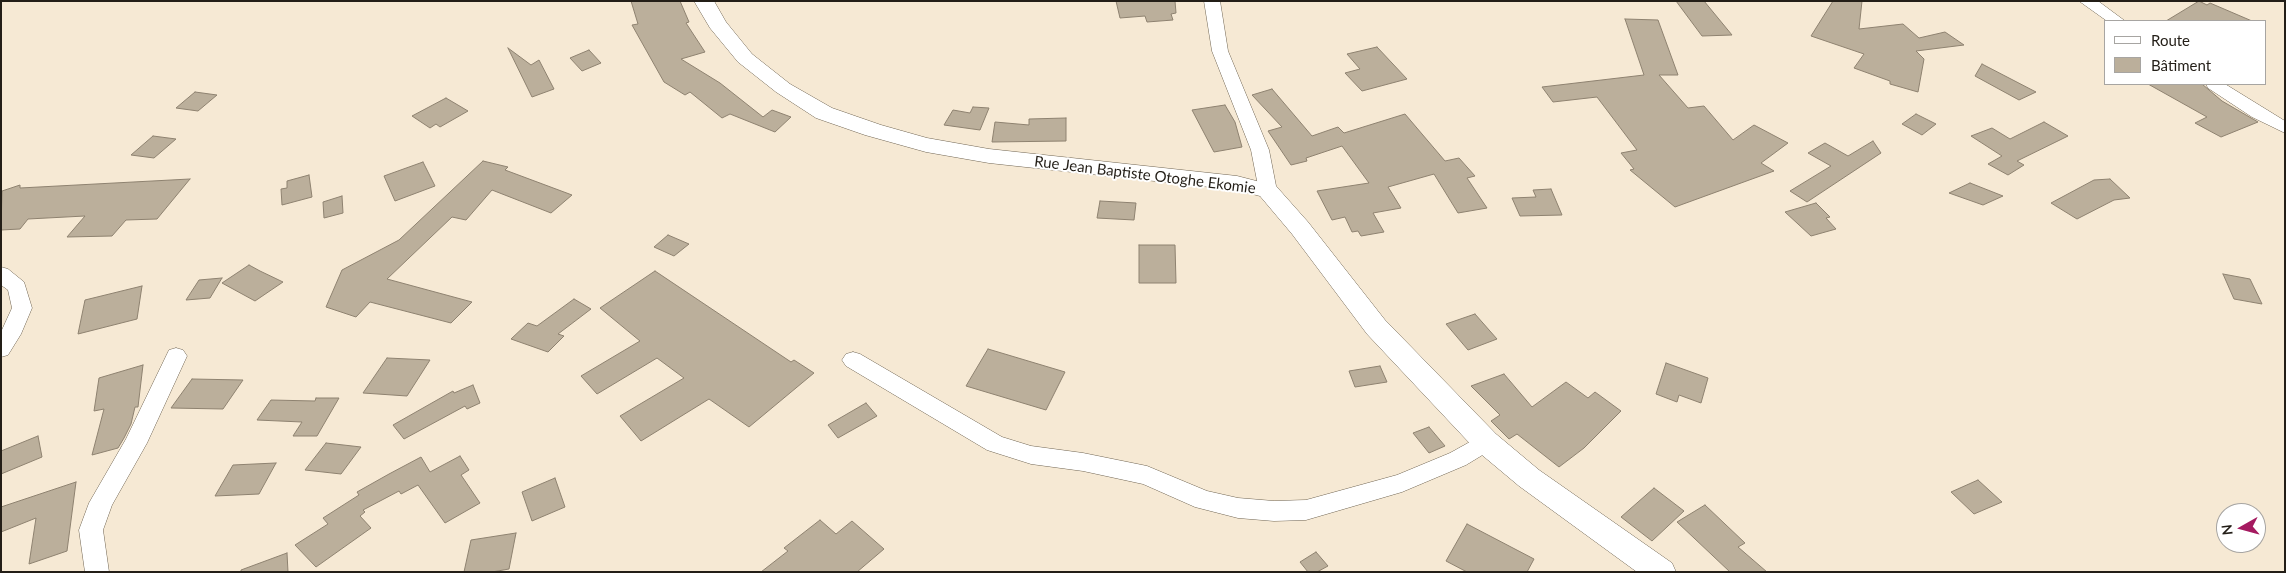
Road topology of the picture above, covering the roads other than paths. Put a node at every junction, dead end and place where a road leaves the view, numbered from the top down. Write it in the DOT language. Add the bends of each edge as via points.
graph roads {
  1 [pos="704,1"];
  2 [pos="1212,1"];
  3 [pos="2087,1"];
  4 [pos="2116,20"];
  5 [pos="2216,85"];
  6 [pos="2285,128"];
  7 [pos="1268,191"];
  8 [pos="1,274"];
  9 [pos="1,349"];
  10 [pos="176,356"];
  11 [pos="853,360"];
  12 [pos="1486,442"];
  13 [pos="96,572"];
  14 [pos="1661,572"];
  1 -- 7 [label="street, Rue Jean Baptiste Otoghe Ekomie" via="717,24 745,58 783,88 824,113 873,130 926,145 989,156 1237,184"];
  2 -- 7 [label="street" via="1220,51 1260,150"];
  3 -- 4 [label="street"];
  5 -- 6 [label="street"];
  7 -- 12 [label="street, Rue Jean Baptiste Otoghe Ekomie" via="1376,327"];
  8 -- 9 [label="street" via="18,287 22,308"];
  10 -- 13 [label="street" via="136,443 101,503 91,530"];
  11 -- 12 [label="street" via="995,444 1031,455 1147,475 1204,500 1238,508 1306,510 1409,480 1458,459"];
  12 -- 14 [label="street, Rue Jean Baptiste Otoghe Ekomie" via="1529,478"];
}
